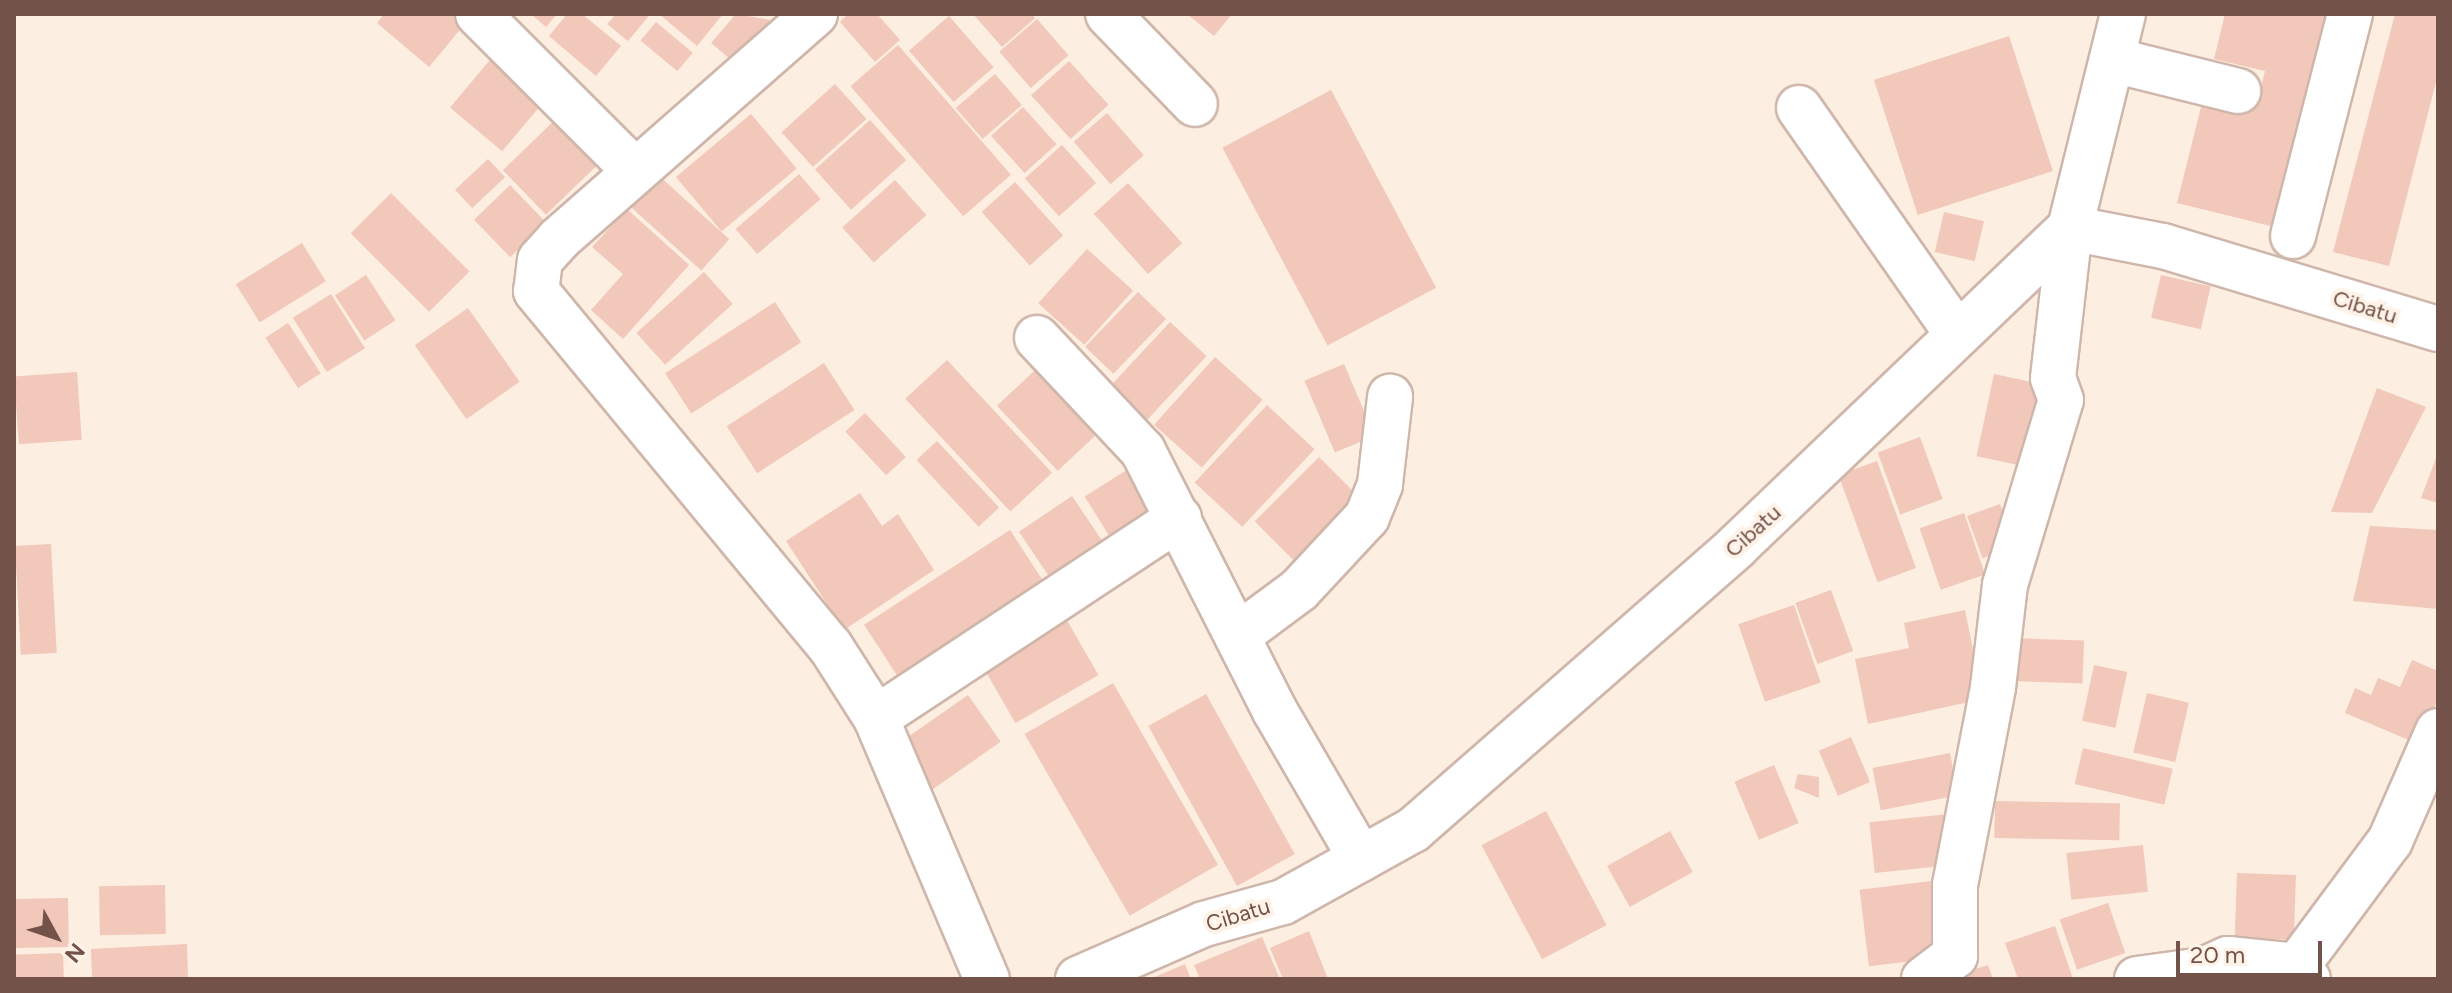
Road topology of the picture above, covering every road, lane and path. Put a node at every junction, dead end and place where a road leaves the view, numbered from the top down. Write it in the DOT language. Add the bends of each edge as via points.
graph roads {
  1 [pos="478,14"];
  2 [pos="815,14"];
  3 [pos="1108,14"];
  4 [pos="2123,14"];
  5 [pos="2350,14"];
  6 [pos="2113,60"];
  7 [pos="2238,91"];
  8 [pos="1195,104"];
  9 [pos="1799,108"];
  10 [pos="634,170"];
  11 [pos="2070,228"];
  12 [pos="2293,236"];
  13 [pos="2438,329"];
  14 [pos="1957,334"];
  15 [pos="1037,338"];
  16 [pos="1390,397"];
  17 [pos="1179,518"];
  18 [pos="1237,636"];
  19 [pos="876,718"];
  20 [pos="2438,731"];
  21 [pos="1361,859"];
  22 [pos="2302,973"];
  23 [pos="987,979"];
  24 [pos="1078,979"];
  25 [pos="1924,979"];
  26 [pos="2137,979"];
  1 -- 10 [label="street"];
  2 -- 10 [label="street"];
  3 -- 8 [label="street"];
  4 -- 6 [label="street"];
  5 -- 12 [label="street"];
  6 -- 7 [label="street"];
  6 -- 11 [label="street"];
  9 -- 14 [label="street"];
  10 -- 19 [label="street" via="540,260 536,291 830,646"];
  11 -- 13 [label="street, Cibatu" via="2163,246"];
  11 -- 14 [label="street, Cibatu"];
  11 -- 25 [label="street" via="2053,378 2061,400 2005,585 1993,687 1955,885 1955,956"];
  14 -- 21 [label="street, Cibatu" via="1736,547 1413,830"];
  15 -- 17 [label="street" via="1143,451"];
  16 -- 18 [label="street" via="1380,484 1367,517 1299,590"];
  17 -- 18 [label="street"];
  17 -- 19 [label="street"];
  18 -- 21 [label="street"];
  19 -- 23 [label="street"];
  20 -- 22 [label="street" via="2390,841"];
  21 -- 24 [label="street, Cibatu" via="1283,902 1204,924"];
  22 -- 26 [label="street" via="2228,959 2204,970"];
}
